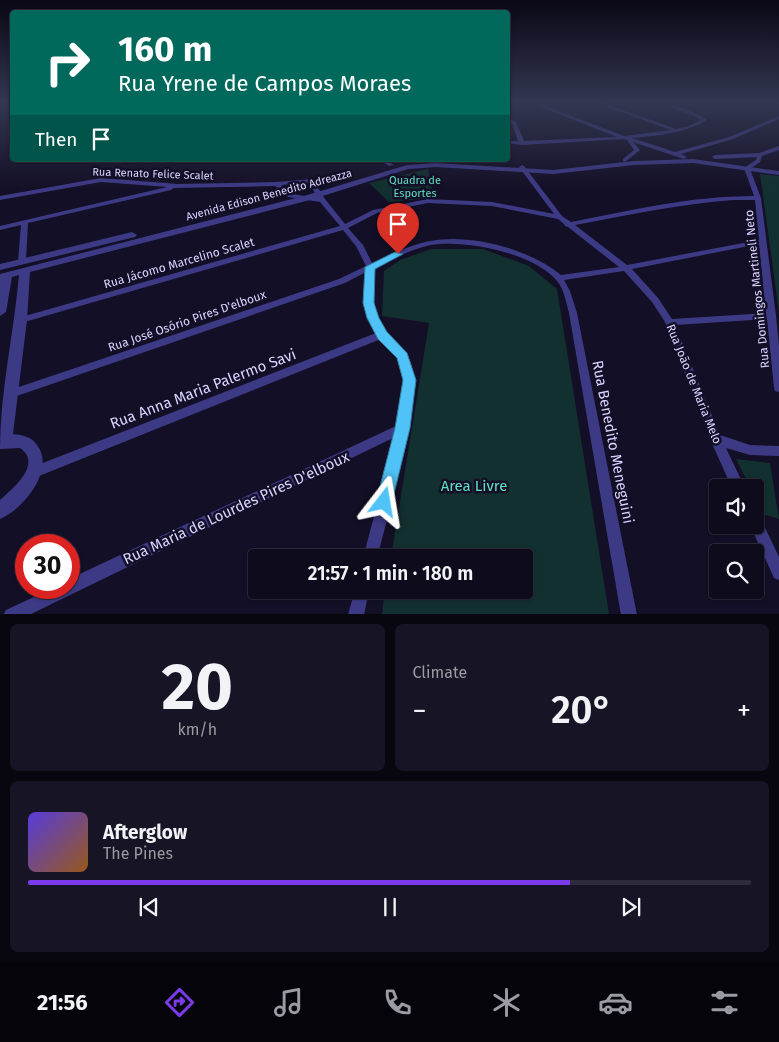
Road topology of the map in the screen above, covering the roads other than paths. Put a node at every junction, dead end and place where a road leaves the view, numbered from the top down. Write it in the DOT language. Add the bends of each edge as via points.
graph roads {
  1 [pos="518,132"];
  2 [pos="608,132"];
  3 [pos="669,132"];
  4 [pos="746,132"];
  5 [pos="622,137"];
  6 [pos="510,142"];
  7 [pos="522,143"];
  8 [pos="779,148"];
  9 [pos="675,154"];
  10 [pos="760,155"];
  11 [pos="684,157"];
  12 [pos="715,158"];
  13 [pos="625,160"];
  14 [pos="386,162"];
  15 [pos="405,162"];
  16 [pos="459,162"];
  17 [pos="391,165"];
  18 [pos="751,166"];
  19 [pos="779,168"];
  20 [pos="523,169"];
  21 [pos="779,173"];
  22 [pos="350,178"];
  23 [pos="276,184"];
  24 [pos="178,186"];
  25 [pos="320,195"];
  26 [pos="290,196"];
  27 [pos="0,198"];
  28 [pos="308,198"];
  29 [pos="758,198"];
  30 [pos="560,217"];
  31 [pos="25,223"];
  32 [pos="568,224"];
  33 [pos="344,227"];
  34 [pos="0,228"];
  35 [pos="763,241"];
  36 [pos="58,257"];
  37 [pos="24,266"];
  38 [pos="370,267"];
  39 [pos="626,268"];
  40 [pos="2,273"];
  41 [pos="558,278"];
  42 [pos="0,312"];
  43 [pos="772,316"];
  44 [pos="21,320"];
  45 [pos="669,322"];
  46 [pos="382,335"];
  47 [pos="779,388"];
  48 [pos="11,394"];
  49 [pos="402,428"];
  50 [pos="716,439"];
  51 [pos="2,442"];
  52 [pos="779,451"];
  53 [pos="34,472"];
  54 [pos="735,479"];
  55 [pos="0,511"];
  56 [pos="761,534"];
  57 [pos="372,549"];
  58 [pos="779,573"];
  59 [pos="80,581"];
  60 [pos="43,599"];
  61 [pos="360,599"];
  62 [pos="11,614"];
  63 [pos="356,614"];
  64 [pos="629,614"];
  1 -- 7 [label="street"];
  2 -- 5 [label="street"];
  3 -- 5 [label="street"];
  4 -- 9 [label="street"];
  5 -- 7 [label="street"];
  5 -- 9 [label="street"];
  5 -- 13 [label="street" via="637,150"];
  6 -- 7 [label="street"];
  8 -- 10 [label="street"];
  9 -- 11 [label="street"];
  10 -- 12 [label="street"];
  10 -- 18 [label="street"];
  11 -- 12 [label="street, Avenida Edison Benedito Adreazza"];
  11 -- 13 [label="street, Avenida Edison Benedito Adreazza"];
  12 -- 18 [label="street, Avenida Edison Benedito Adreazza"];
  13 -- 20 [label="street, Avenida Edison Benedito Adreazza"];
  14 -- 17 [label="street"];
  15 -- 17 [label="street, Avenida Edison Benedito Adreazza"];
  16 -- 20 [label="street, Avenida Edison Benedito Adreazza"];
  17 -- 22 [label="street, Avenida Edison Benedito Adreazza"];
  18 -- 19 [label="street, Avenida Edison Benedito Adreazza"];
  18 -- 20 [label="street, Avenida Edison Benedito Adreazza" via="666,161 573,171"];
  18 -- 21 [label="street, Avenida Edison Benedito Adreazza"];
  18 -- 29 [label="street, Rua Domingos Martineli Neto"];
  20 -- 25 [label="street, Avenida Edison Benedito Adreazza" via="422,166 392,171"];
  20 -- 30 [label="street, Rua João de Maria Melo"];
  22 -- 23 [label="street, Rua Renato Felice Scalet"];
  22 -- 25 [label="street, Avenida Edison Benedito Adreazza"];
  23 -- 24 [label="street, Rua Renato Felice Scalet"];
  23 -- 26 [label="street"];
  24 -- 27 [label="street, Rua Renato Felice Scalet" via="96,181"];
  24 -- 31 [label="street"];
  25 -- 26 [label="street, Avenida Edison Benedito Adreazza"];
  25 -- 28 [label="street, Avenida Edison Benedito Adreazza"];
  25 -- 33 [label="street"];
  26 -- 28 [label="street"];
  26 -- 36 [label="street, Avenida Edison Benedito Adreazza"];
  28 -- 36 [label="street, Avenida Edison Benedito Adreazza"];
  29 -- 32 [label="street" via="699,201"];
  29 -- 35 [label="street, Rua Domingos Martineli Neto"];
  30 -- 32 [label="street, Rua João de Maria Melo"];
  30 -- 33 [label="street" via="492,204 428,201 375,211"];
  31 -- 34 [label="street"];
  31 -- 37 [label="street"];
  32 -- 39 [label="street, Rua João de Maria Melo"];
  33 -- 38 [label="street" via="359,245"];
  33 -- 44 [label="street, Rua Jácomo Marcelino Scalet"];
  35 -- 39 [label="street"];
  35 -- 43 [label="street, Rua Domingos Martineli Neto"];
  36 -- 37 [label="street"];
  37 -- 40 [label="street"];
  37 -- 44 [label="street"];
  38 -- 41 [label="street, Rua José Osório Pires D'elboux" via="412,248 458,241 506,250 536,263"];
  38 -- 46 [label="street" via="368,303"];
  38 -- 48 [label="street, Rua José Osório Pires D'elboux" via="342,281"];
  39 -- 41 [label="street"];
  39 -- 45 [label="street, Rua João de Maria Melo" via="655,300"];
  40 -- 42 [label="street"];
  41 -- 64 [label="street, Rua Benedito Meneguini" via="567,292 573,313"];
  43 -- 45 [label="street"];
  43 -- 47 [label="street, Rua Domingos Martineli Neto"];
  44 -- 48 [label="street"];
  45 -- 50 [label="street, Rua João de Maria Melo"];
  46 -- 49 [label="street" via="407,366 409,380"];
  46 -- 53 [label="street, Rua Anna Maria Palermo Savi"];
  48 -- 51 [label="street"];
  49 -- 57 [label="street"];
  49 -- 59 [label="street, Rua Maria de Lourdes Pires D'elboux"];
  50 -- 52 [label="street" via="750,450"];
  50 -- 54 [label="street, Rua João de Maria Melo"];
  51 -- 53 [label="street" via="28,444 37,460"];
  53 -- 55 [label="street" via="21,492"];
  56 -- 58 [label="street"];
  60 -- 62 [label="street, Rua Maria de Lourdes Pires D'elboux"];
  61 -- 63 [label="street"];
}
